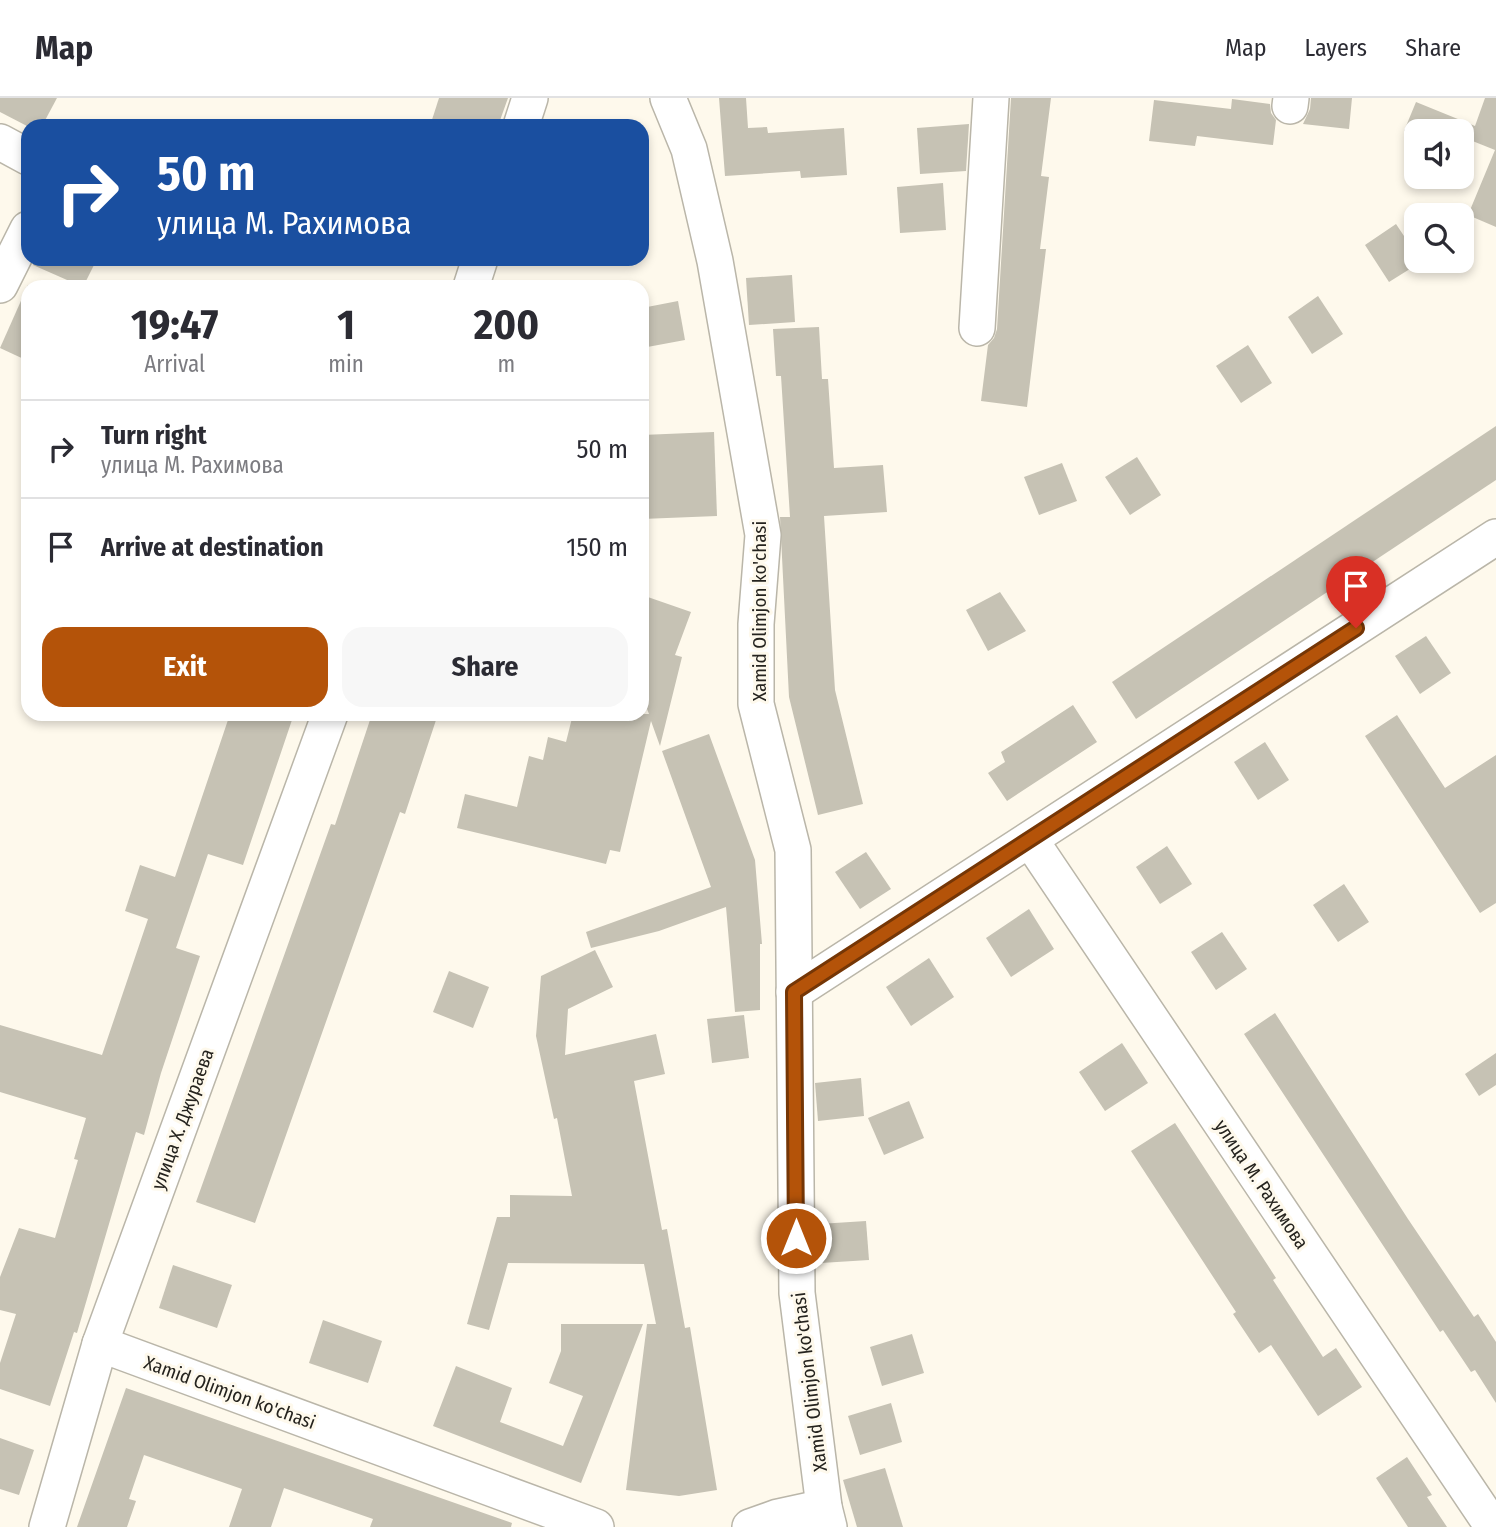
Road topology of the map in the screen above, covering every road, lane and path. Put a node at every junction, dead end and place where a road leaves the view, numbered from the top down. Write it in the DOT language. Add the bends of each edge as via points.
graph roads {
  1 [pos="530,98"];
  2 [pos="668,98"];
  3 [pos="991,98"];
  4 [pos="523,119"];
  5 [pos="0,142"];
  6 [pos="21,153"];
  7 [pos="21,243"];
  8 [pos="0,285"];
  9 [pos="977,328"];
  10 [pos="1496,537"];
  11 [pos="327,721"];
  12 [pos="1031,841"];
  13 [pos="794,992"];
  14 [pos="100,1344"];
  15 [pos="827,1517"];
  16 [pos="47,1527"];
  17 [pos="596,1527"];
  18 [pos="750,1527"];
  19 [pos="1493,1527"];
  1 -- 4 [label="street"];
  2 -- 13 [label="street, Xamid Olimjon ko'chasi" via="689,149 715,261 763,535 756,704 793,850"];
  3 -- 9 [label="street"];
  5 -- 6 [label="street"];
  7 -- 8 [label="street"];
  10 -- 12 [label="street"];
  11 -- 14 [label="street, улица Х. Джураева"];
  12 -- 13 [label="street"];
  12 -- 19 [label="street, улица М. Рахимова"];
  13 -- 15 [label="street, Xamid Olimjon ko'chasi" via="797,1293"];
  14 -- 16 [label="street, улица Х. Джураева"];
  14 -- 17 [label="street, Xamid Olimjon ko'chasi"];
  15 -- 18 [label="street, Xamid Olimjon ko'chasi"];
}
